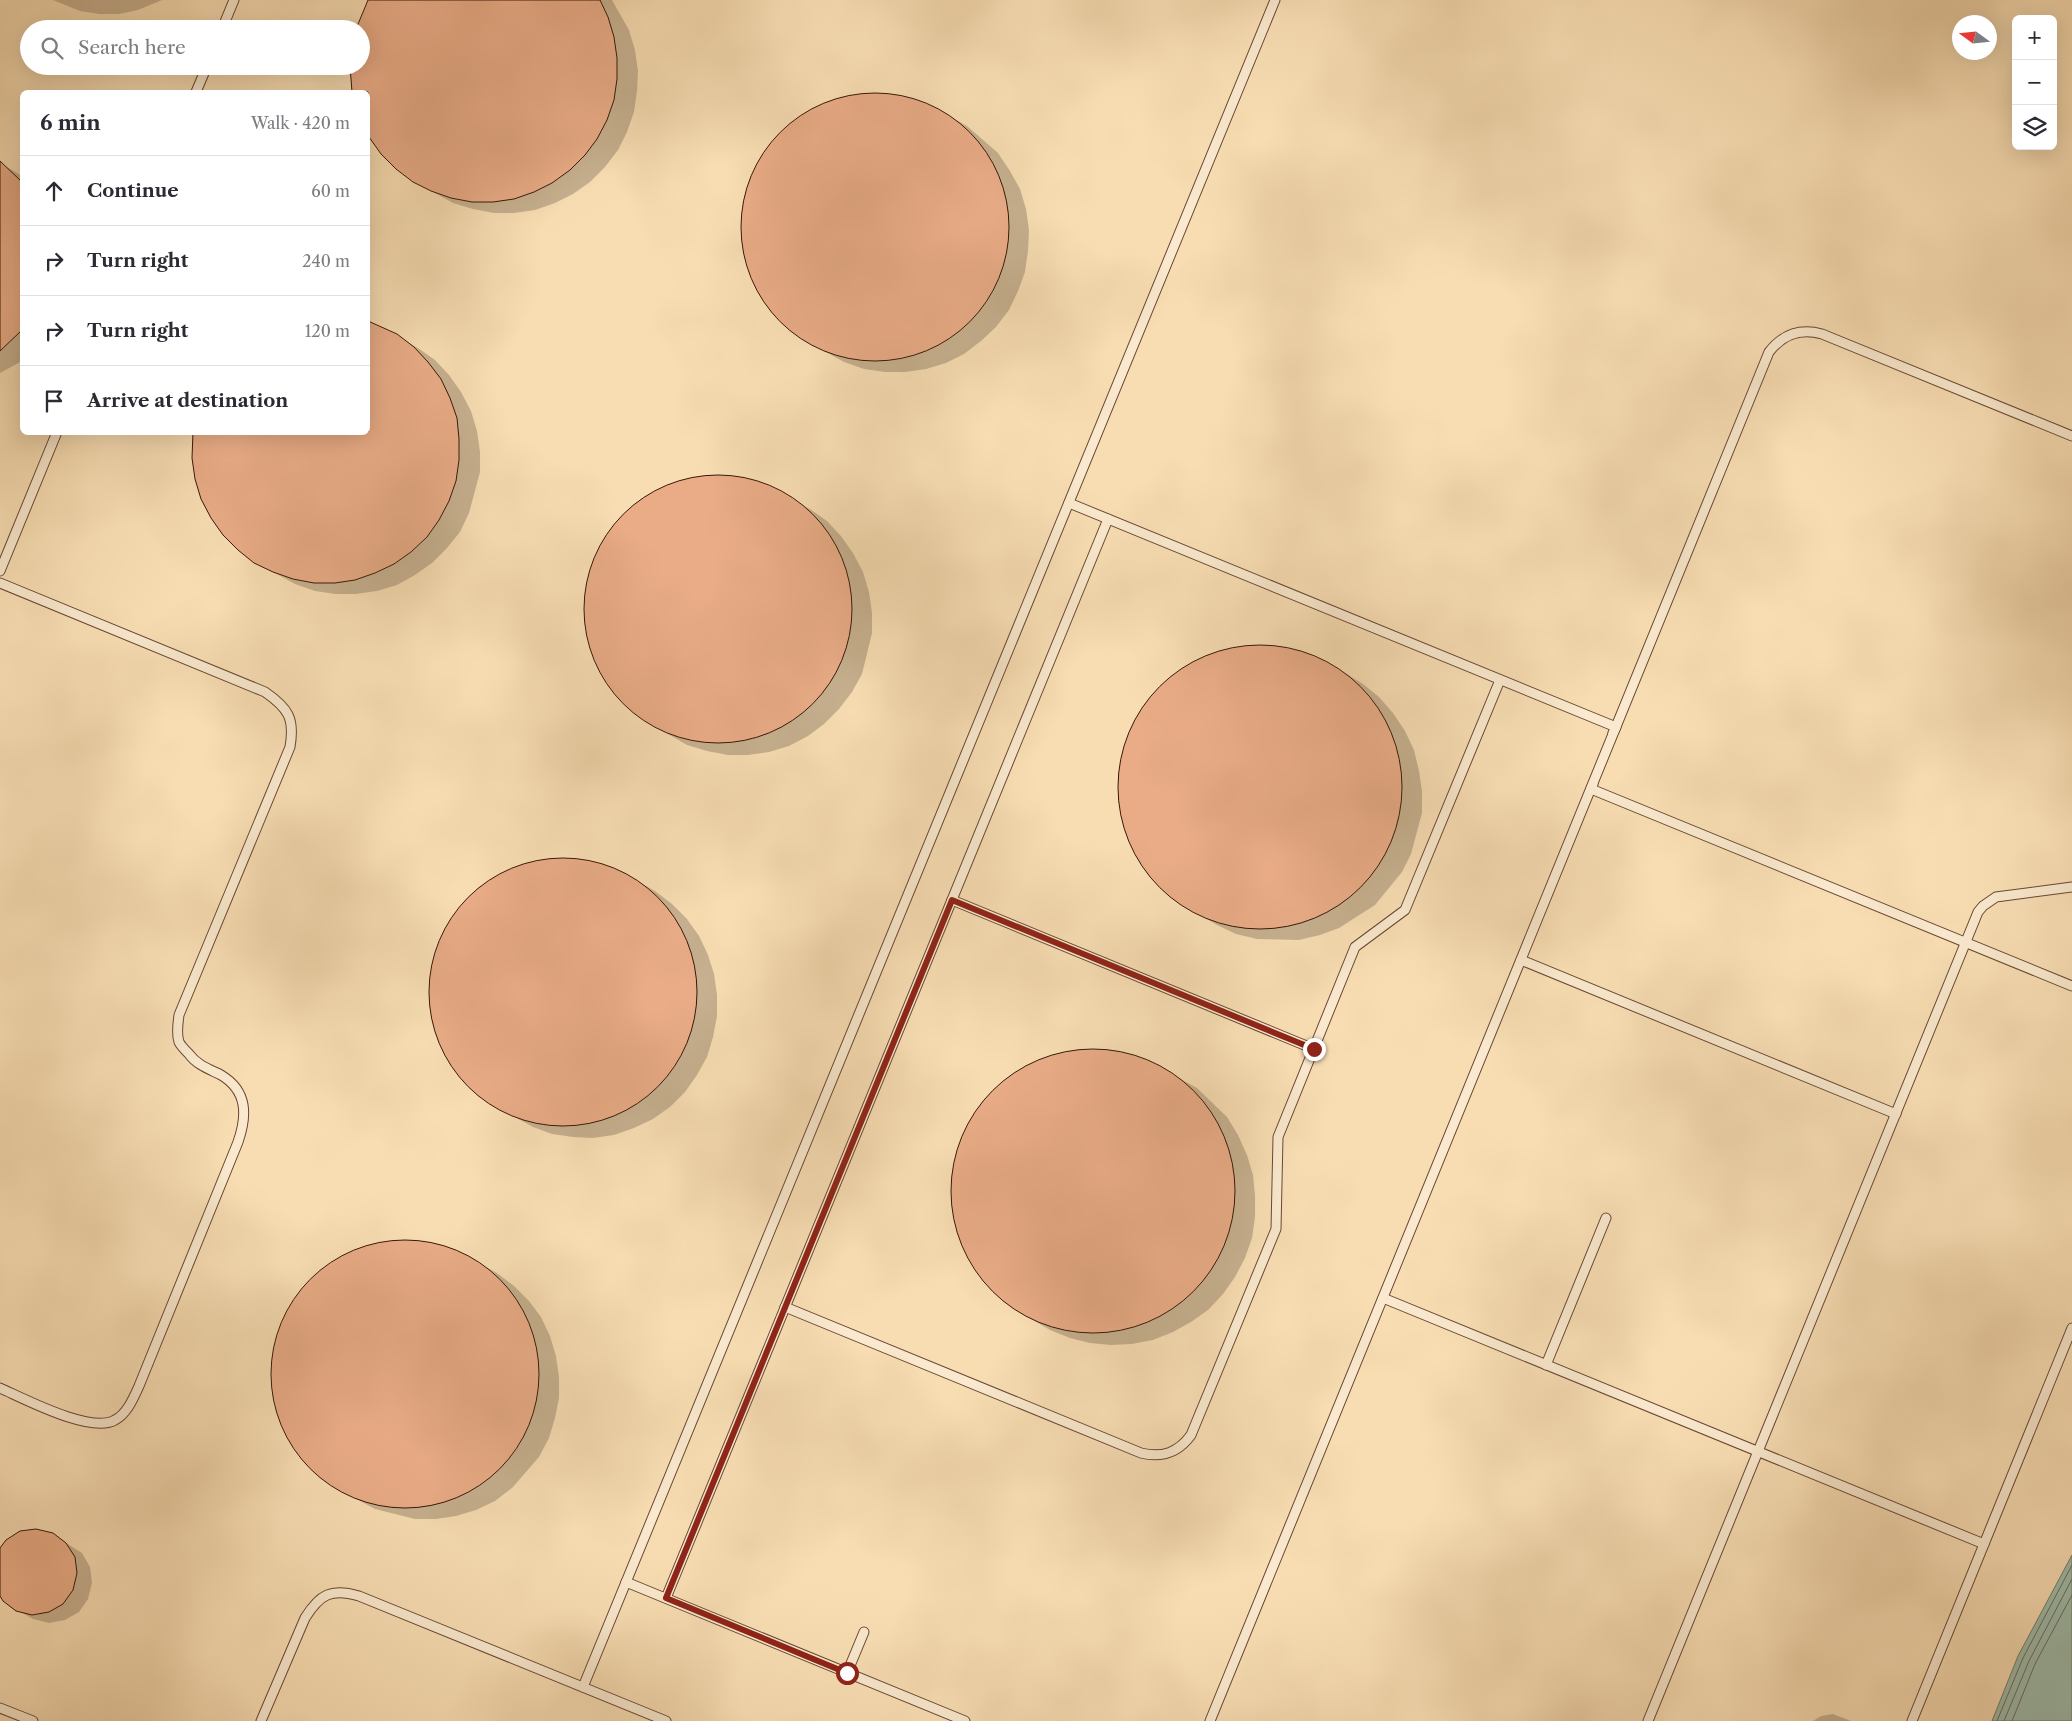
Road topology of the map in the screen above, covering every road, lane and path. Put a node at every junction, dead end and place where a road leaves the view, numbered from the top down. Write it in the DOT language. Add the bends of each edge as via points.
graph roads {
  1 [pos="234,0"];
  2 [pos="1275,0"];
  3 [pos="226,20"];
  4 [pos="203,75"];
  5 [pos="197,90"];
  6 [pos="56,435"];
  7 [pos="2072,436"];
  8 [pos="1069,503"];
  9 [pos="1108,519"];
  10 [pos="0,571"];
  11 [pos="0,584"];
  12 [pos="1500,680"];
  13 [pos="2072,886"];
  14 [pos="952,900"];
  15 [pos="1966,942"];
  16 [pos="1520,960"];
  17 [pos="2072,986"];
  18 [pos="1314,1049"];
  19 [pos="1896,1114"];
  20 [pos="1606,1218"];
  21 [pos="1383,1298"];
  22 [pos="785,1307"];
  23 [pos="2072,1328"];
  24 [pos="1546,1364"];
  25 [pos="0,1388"];
  26 [pos="1758,1451"];
  27 [pos="1984,1544"];
  28 [pos="626,1582"];
  29 [pos="666,1598"];
  30 [pos="864,1632"];
  31 [pos="847,1673"];
  32 [pos="583,1687"];
  33 [pos="0,1708"];
  34 [pos="33,1721"];
  35 [pos="262,1721"];
  36 [pos="666,1721"];
  37 [pos="965,1721"];
  38 [pos="1210,1721"];
  39 [pos="1648,1721"];
  40 [pos="1912,1721"];
  1 -- 3 [label="lane"];
  2 -- 8 [label="lane"];
  4 -- 5 [label="lane"];
  6 -- 10 [label="lane"];
  7 -- 16 [label="lane" via="1822,334 1792,333 1775,344"];
  8 -- 9 [label="lane"];
  8 -- 28 [label="lane"];
  9 -- 12 [label="lane"];
  9 -- 14 [label="lane"];
  11 -- 25 [label="lane" via="265,692 289,714 293,729 290,747 179,1015 177,1031 180,1044 198,1063 234,1085 244,1104 244,1123 139,1386 130,1405 116,1420 98,1424 81,1422"];
  12 -- 15 [label="lane" via="1616,727 1590,789"];
  12 -- 18 [label="lane" via="1405,910 1355,947"];
  13 -- 15 [label="lane" via="1989,901 1978,912"];
  14 -- 18 [label="lane"];
  14 -- 22 [label="lane"];
  15 -- 17 [label="lane"];
  15 -- 19 [label="lane"];
  16 -- 19 [label="lane"];
  16 -- 21 [label="lane"];
  18 -- 22 [label="lane" via="1278,1137 1276,1228 1191,1435 1178,1449 1160,1456 1141,1453"];
  19 -- 26 [label="lane"];
  20 -- 24 [label="lane"];
  21 -- 24 [label="lane"];
  21 -- 38 [label="lane"];
  22 -- 29 [label="lane"];
  23 -- 27 [label="lane"];
  24 -- 26 [label="lane"];
  26 -- 27 [label="lane"];
  26 -- 39 [label="lane"];
  27 -- 40 [label="lane"];
  28 -- 29 [label="lane"];
  28 -- 32 [label="lane"];
  29 -- 31 [label="lane"];
  30 -- 31 [label="lane"];
  31 -- 37 [label="lane"];
  32 -- 35 [label="lane" via="343,1592 328,1594 314,1603"];
  32 -- 36 [label="lane"];
  33 -- 34 [label="lane"];
}
